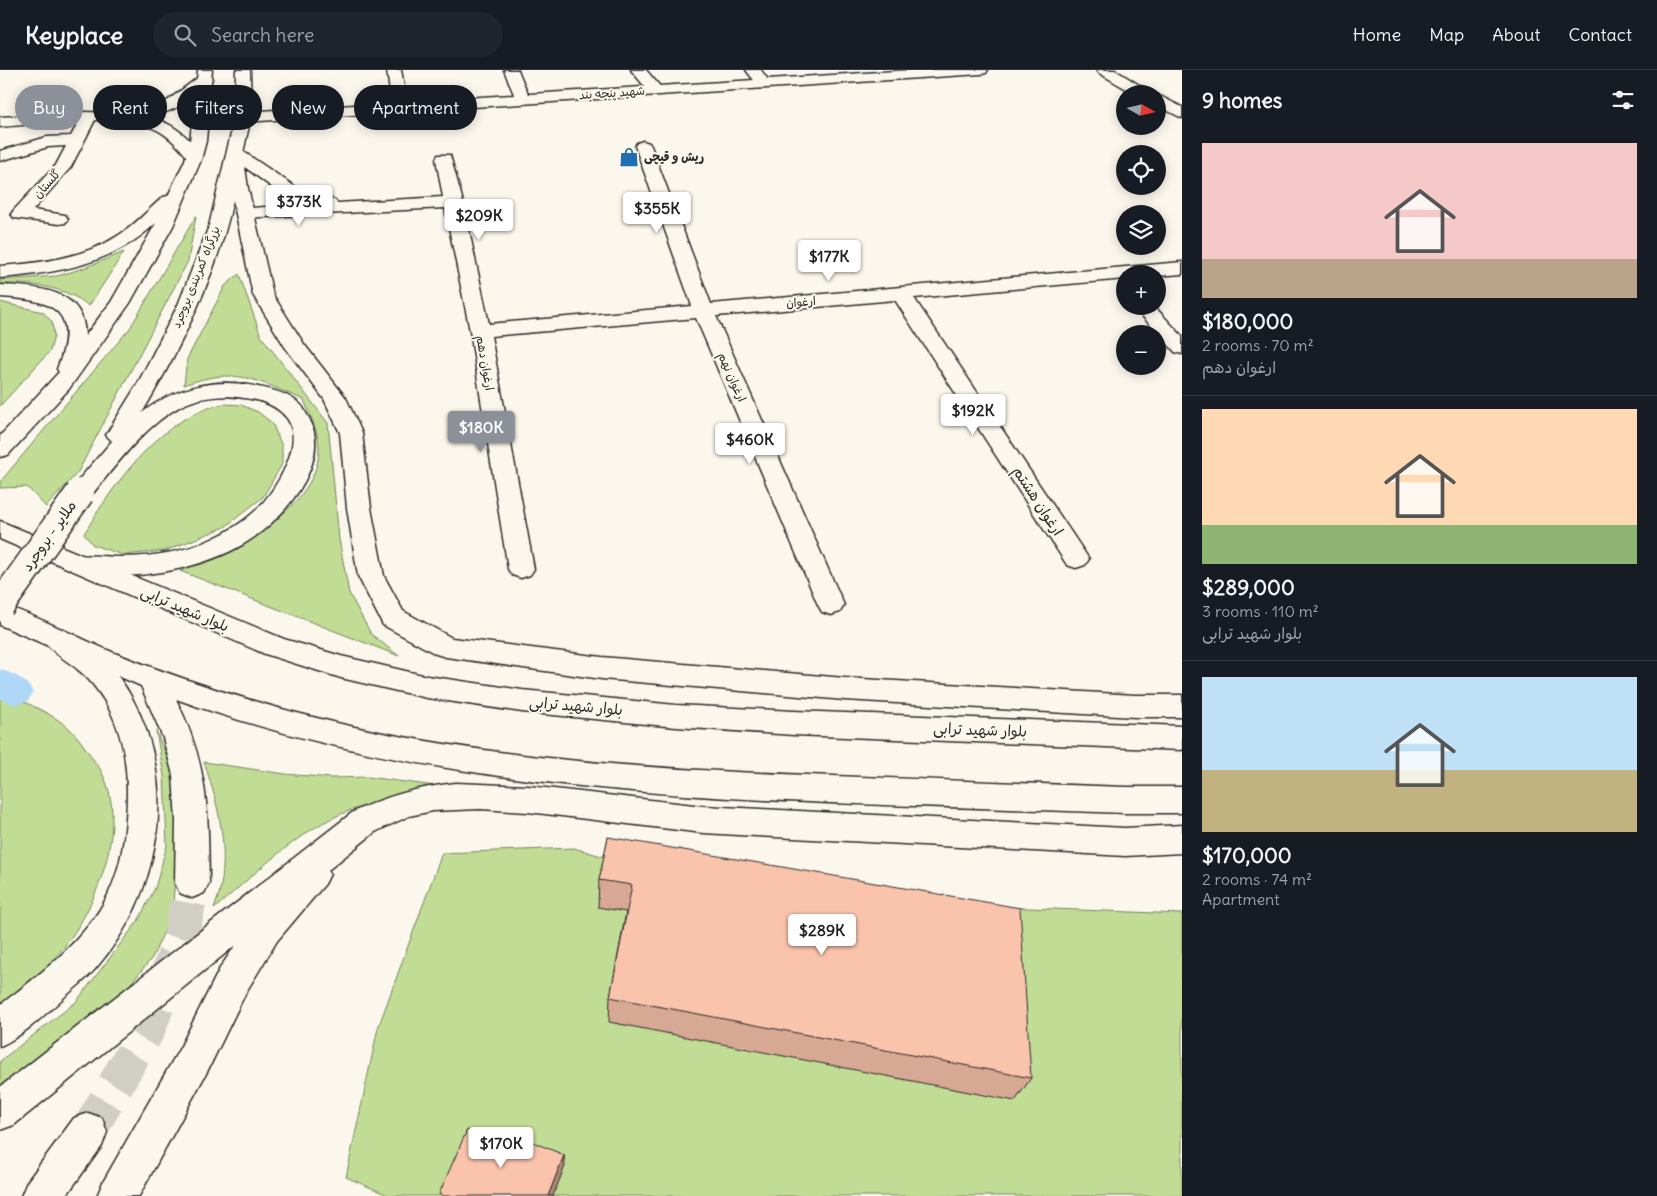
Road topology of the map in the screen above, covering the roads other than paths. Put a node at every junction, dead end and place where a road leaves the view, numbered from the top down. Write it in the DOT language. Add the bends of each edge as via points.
graph roads {
  1 [pos="243,70"];
  2 [pos="394,70"];
  3 [pos="511,70"];
  4 [pos="638,70"];
  5 [pos="753,70"];
  6 [pos="981,70"];
  7 [pos="1104,70"];
  8 [pos="872,73"];
  9 [pos="205,75"];
  10 [pos="764,84"];
  11 [pos="243,85"];
  12 [pos="396,85"];
  13 [pos="1130,85"];
  14 [pos="656,91"];
  15 [pos="522,99"];
  16 [pos="477,102"];
  17 [pos="1166,104"];
  18 [pos="167,108"];
  19 [pos="354,110"];
  20 [pos="1182,113"];
  21 [pos="262,116"];
  22 [pos="88,118"];
  23 [pos="93,118"];
  24 [pos="0,122"];
  25 [pos="167,130"];
  26 [pos="240,130"];
  27 [pos="77,140"];
  28 [pos="643,146"];
  29 [pos="194,154"];
  30 [pos="235,154"];
  31 [pos="0,156"];
  32 [pos="444,158"];
  33 [pos="186,177"];
  34 [pos="454,202"];
  35 [pos="351,208"];
  36 [pos="245,214"];
  37 [pos="59,219"];
  38 [pos="1182,268"];
  39 [pos="1166,271"];
  40 [pos="0,272"];
  41 [pos="1116,280"];
  42 [pos="0,291"];
  43 [pos="901,293"];
  44 [pos="703,310"];
  45 [pos="1151,315"];
  46 [pos="480,331"];
  47 [pos="1182,348"];
  48 [pos="61,384"];
  49 [pos="0,450"];
  50 [pos="81,491"];
  51 [pos="0,529"];
  52 [pos="1076,560"];
  53 [pos="80,564"];
  54 [pos="520,568"];
  55 [pos="831,605"];
  56 [pos="0,606"];
  57 [pos="0,614"];
  58 [pos="60,642"];
  59 [pos="151,678"];
  60 [pos="1182,706"];
  61 [pos="1182,738"];
  62 [pos="1182,800"];
  63 [pos="364,822"];
  64 [pos="1182,838"];
  65 [pos="192,883"];
  66 [pos="0,1028"];
  67 [pos="0,1111"];
  68 [pos="88,1132"];
  69 [pos="42,1196"];
  70 [pos="118,1196"];
  1 -- 11 [label="main road, بزرگراه کمربندی بروجرد"];
  2 -- 12 [label="main road"];
  3 -- 15 [label="main road"];
  4 -- 14 [label="main road"];
  5 -- 10 [label="main road"];
  6 -- 8 [label="main road, شهید پنجه بند"];
  7 -- 13 [label="main road"];
  8 -- 10 [label="main road, شهید پنجه بند"];
  9 -- 18 [label="main road" via="185,98"];
  9 -- 29 [label="main road"];
  10 -- 14 [label="main road, شهید پنجه بند"];
  14 -- 15 [label="main road, شهید پنجه بند"];
  15 -- 16 [label="main road, شهید پنجه بند"];
  17 -- 20 [label="main road"];
  19 -- 21 [label="main road, شهید پنجه بند"];
  22 -- 23 [label="main road"];
  22 -- 24 [label="main road"];
  22 -- 27 [label="main road, گلستان"];
  25 -- 29 [label="main road"];
  26 -- 30 [label="main road, بزرگراه کمربندی بروجرد"];
  27 -- 31 [label="main road" via="47,142"];
  27 -- 37 [label="main road, گلستان" via="63,167 20,214"];
  28 -- 44 [label="main road, ارغوان نهم"];
  29 -- 33 [label="main road"];
  30 -- 35 [label="main road" via="299,194 324,204"];
  30 -- 36 [label="main road" via="238,188"];
  30 -- 50 [label="main road, بزرگراه کمربندی بروجرد" via="218,226 188,305 150,383"];
  32 -- 34 [label="main road, ارغوان دهم"];
  33 -- 40 [label="main road" via="170,200 116,245 70,262"];
  33 -- 48 [label="main road" via="164,226 120,303"];
  34 -- 35 [label="main road"];
  34 -- 46 [label="main road, ارغوان دهم"];
  35 -- 36 [label="main road"];
  36 -- 60 [label="main road" via="263,296 295,348 335,398 351,433 371,576 394,618 446,647 602,668 845,689"];
  38 -- 39 [label="main road, ارغوان"];
  41 -- 43 [label="main road, ارغوان"];
  42 -- 48 [label="main road" via="49,298 67,309 74,322 75,339 72,359"];
  43 -- 44 [label="main road, ارغوان"];
  43 -- 52 [label="main road, ارغوان هشتم"];
  44 -- 46 [label="main road, ارغوان"];
  44 -- 55 [label="main road, ارغوان نهم"];
  45 -- 47 [label="main road"];
  46 -- 54 [label="main road, ارغوان دهم"];
  48 -- 49 [label="main road"];
  50 -- 53 [label="main road" via="121,445 153,415 186,395 225,389 255,391 281,399 296,412 303,429 304,449 298,473 266,514 242,534 207,552 171,562 136,566"];
  50 -- 56 [label="main road, ملایر - بروجرد, bridge"];
  51 -- 53 [label="main road, بلوار شهید ترابی"];
  53 -- 61 [label="main road, بلوار شهید ترابی" via="275,647 341,667 427,687 522,701 676,716"];
  57 -- 58 [label="main road"];
  58 -- 59 [label="main road"];
  58 -- 66 [label="main road" via="96,668 116,693 130,720 145,802 140,848 123,899 87,953"];
  59 -- 62 [label="main road" via="271,719 335,734 482,762 550,771 714,785"];
  59 -- 65 [label="main road" via="172,721 185,761 192,812"];
  63 -- 64 [label="main road" via="395,807 439,797 480,795 722,821 1125,842"];
  63 -- 67 [label="main road"];
  63 -- 70 [label="main road" via="264,930 233,980 194,1059"];
  68 -- 69 [label="main road"];
}
